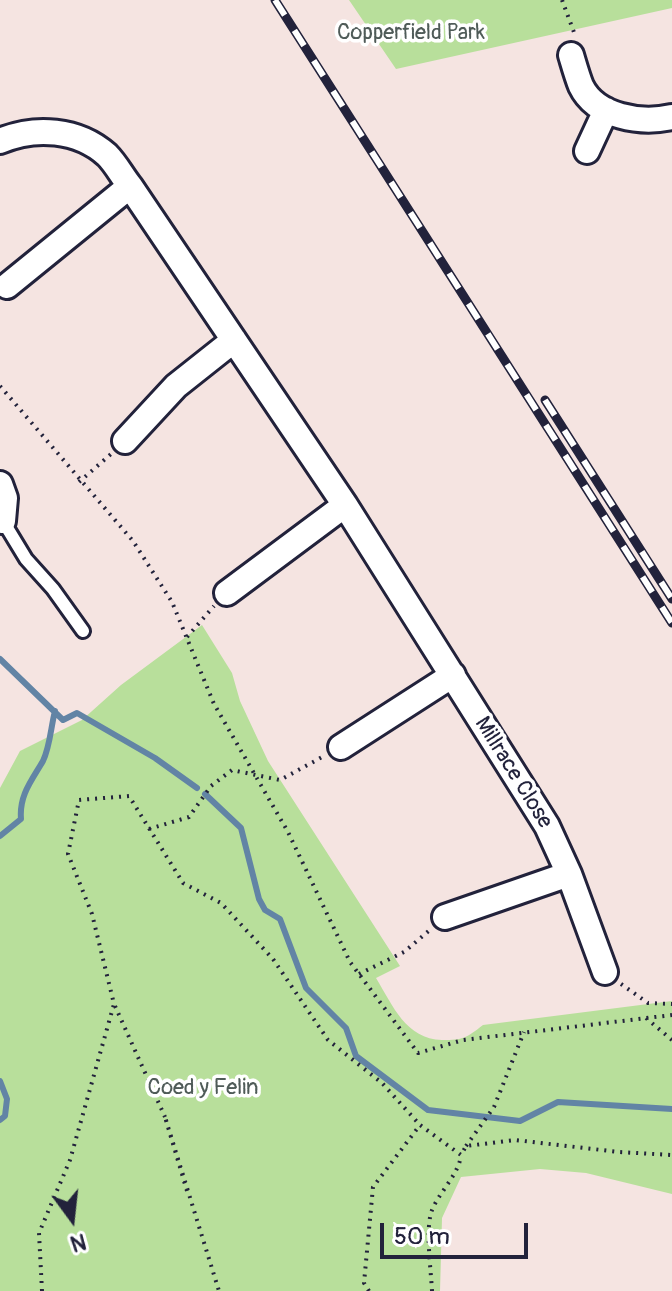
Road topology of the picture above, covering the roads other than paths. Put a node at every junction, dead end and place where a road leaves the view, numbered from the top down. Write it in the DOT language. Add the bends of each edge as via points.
graph roads {
  1 [pos="571,55"];
  2 [pos="606,110"];
  3 [pos="672,117"];
  4 [pos="0,141"];
  5 [pos="587,151"];
  6 [pos="130,186"];
  7 [pos="7,286"];
  8 [pos="234,340"];
  9 [pos="125,441"];
  10 [pos="0,484"];
  11 [pos="345,505"];
  12 [pos="3,521"];
  13 [pos="227,593"];
  14 [pos="83,631"];
  15 [pos="453,675"];
  16 [pos="341,747"];
  17 [pos="569,874"];
  18 [pos="445,917"];
  19 [pos="605,972"];
  1 -- 2 [label="street" via="582,88"];
  2 -- 3 [label="street" via="623,117"];
  2 -- 5 [label="street"];
  4 -- 6 [label="street, Millrace Close" via="30,132 74,136 108,156"];
  6 -- 7 [label="street"];
  6 -- 8 [label="street, Millrace Close"];
  8 -- 9 [label="street" via="176,386"];
  8 -- 11 [label="street, Millrace Close"];
  10 -- 12 [label="street"];
  11 -- 13 [label="street"];
  11 -- 15 [label="street, Millrace Close"];
  12 -- 14 [label="lane"];
  15 -- 16 [label="street"];
  15 -- 17 [label="street, Millrace Close" via="547,826"];
  17 -- 18 [label="street"];
  17 -- 19 [label="street, Millrace Close"];
}
